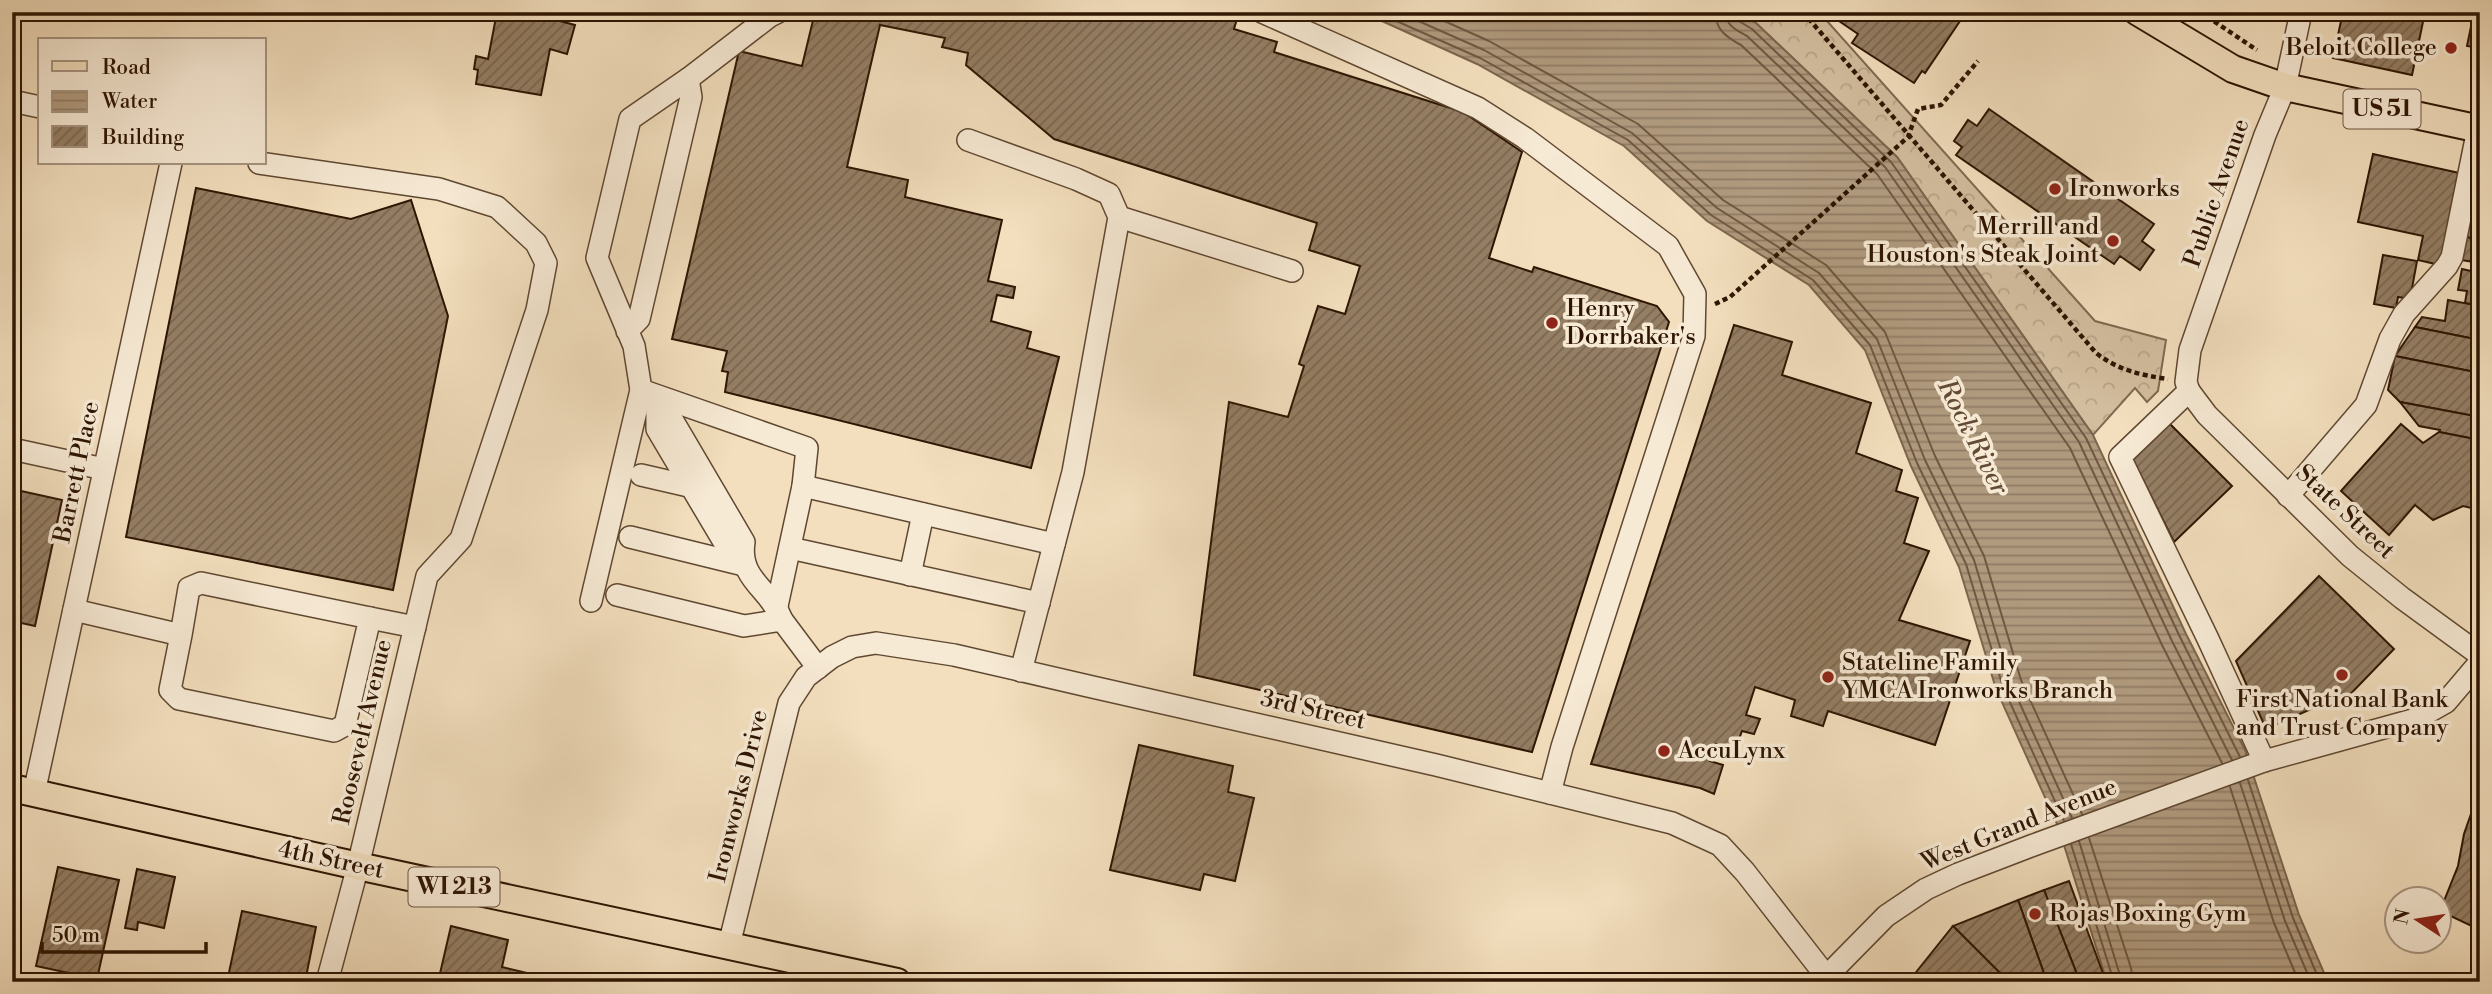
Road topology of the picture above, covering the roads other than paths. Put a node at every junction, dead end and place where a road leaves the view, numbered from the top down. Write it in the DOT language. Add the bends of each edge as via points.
graph roads {
  1 [pos="778,12"];
  2 [pos="1262,12"];
  3 [pos="2138,12"];
  4 [pos="2301,12"];
  5 [pos="688,79"];
  6 [pos="2285,87"];
  7 [pos="12,101"];
  8 [pos="38,107"];
  9 [pos="2479,129"];
  10 [pos="968,140"];
  11 [pos="171,164"];
  12 [pos="266,164"];
  13 [pos="1119,217"];
  14 [pos="1292,271"];
  15 [pos="627,331"];
  16 [pos="2187,386"];
  17 [pos="652,399"];
  18 [pos="12,449"];
  19 [pos="104,469"];
  20 [pos="641,475"];
  21 [pos="803,486"];
  22 [pos="693,487"];
  23 [pos="2288,496"];
  24 [pos="923,514"];
  25 [pos="719,516"];
  26 [pos="631,537"];
  27 [pos="1054,544"];
  28 [pos="790,548"];
  29 [pos="743,561"];
  30 [pos="910,575"];
  31 [pos="617,596"];
  32 [pos="591,601"];
  33 [pos="1039,603"];
  34 [pos="74,610"];
  35 [pos="780,613"];
  36 [pos="370,618"];
  37 [pos="415,627"];
  38 [pos="181,635"];
  39 [pos="852,647"];
  40 [pos="2480,655"];
  41 [pos="2480,662"];
  42 [pos="818,668"];
  43 [pos="1021,671"];
  44 [pos="2264,761"];
  45 [pos="23,791"];
  46 [pos="1550,793"];
  47 [pos="358,866"];
  48 [pos="729,945"];
  49 [pos="1823,979"];
  50 [pos="327,982"];
  51 [pos="897,982"];
  1 -- 5 [label="street"];
  2 -- 46 [label="street" via="1478,108 1502,123 1668,246 1695,294 1694,335"];
  3 -- 6 [label="main road, US 51" via="2233,69"];
  4 -- 6 [label="street, Public Avenue"];
  5 -- 15 [label="street" via="691,97 639,319"];
  5 -- 15 [label="street" via="630,119 597,258"];
  6 -- 9 [label="main road, US 51"];
  6 -- 16 [label="street, Public Avenue" via="2193,342"];
  7 -- 8 [label="street"];
  9 -- 23 [label="street" via="2448,266 2403,314 2366,405"];
  10 -- 13 [label="street" via="1109,194"];
  11 -- 19 [label="street, Barrett Place"];
  12 -- 37 [label="street, Roosevelt Avenue" via="439,189 497,207 536,243 546,263 537,310 461,539 427,576"];
  13 -- 14 [label="street"];
  13 -- 27 [label="street" via="1073,472"];
  15 -- 17 [label="street"];
  16 -- 23 [label="street, State Street" via="2207,415"];
  16 -- 44 [label="street" via="2120,457"];
  17 -- 21 [label="street" via="807,447"];
  17 -- 22 [label="street" via="657,429"];
  17 -- 25 [label="street" via="673,421"];
  17 -- 32 [label="street"];
  18 -- 19 [label="street"];
  19 -- 34 [label="street, Barrett Place"];
  20 -- 22 [label="street"];
  21 -- 24 [label="street"];
  21 -- 28 [label="street"];
  22 -- 25 [label="street"];
  23 -- 40 [label="street, State Street" via="2376,578"];
  24 -- 27 [label="street"];
  24 -- 30 [label="street"];
  25 -- 29 [label="street" via="727,547"];
  26 -- 29 [label="street"];
  27 -- 33 [label="street"];
  28 -- 30 [label="street"];
  28 -- 35 [label="street"];
  29 -- 35 [label="street" via="752,580"];
  30 -- 33 [label="street"];
  31 -- 35 [label="street" via="744,626"];
  33 -- 43 [label="street"];
  34 -- 38 [label="street"];
  34 -- 45 [label="street, Barrett Place"];
  35 -- 42 [label="street"];
  36 -- 37 [label="street"];
  36 -- 38 [label="street" via="201,583 189,587"];
  36 -- 38 [label="street" via="345,725 334,731 178,699 170,690"];
  37 -- 47 [label="street, Roosevelt Avenue"];
  39 -- 42 [label="street, Ironworks Drive"];
  39 -- 43 [label="street, 3rd Street" via="876,643"];
  41 -- 44 [label="street, West Grand Avenue" via="2446,702 2416,719"];
  42 -- 48 [label="street, Ironworks Drive" via="789,703"];
  43 -- 46 [label="street, 3rd Street"];
  44 -- 49 [label="street, West Grand Avenue" via="2031,845 1926,889 1886,916"];
  45 -- 47 [label="main road, 4th Street / WI 213"];
  46 -- 49 [label="street, 3rd Street" via="1672,822 1720,845"];
  47 -- 48 [label="main road, 4th Street / WI 213"];
  47 -- 50 [label="street, Roosevelt Avenue"];
  48 -- 51 [label="main road, 4th Street / WI 213"];
}
